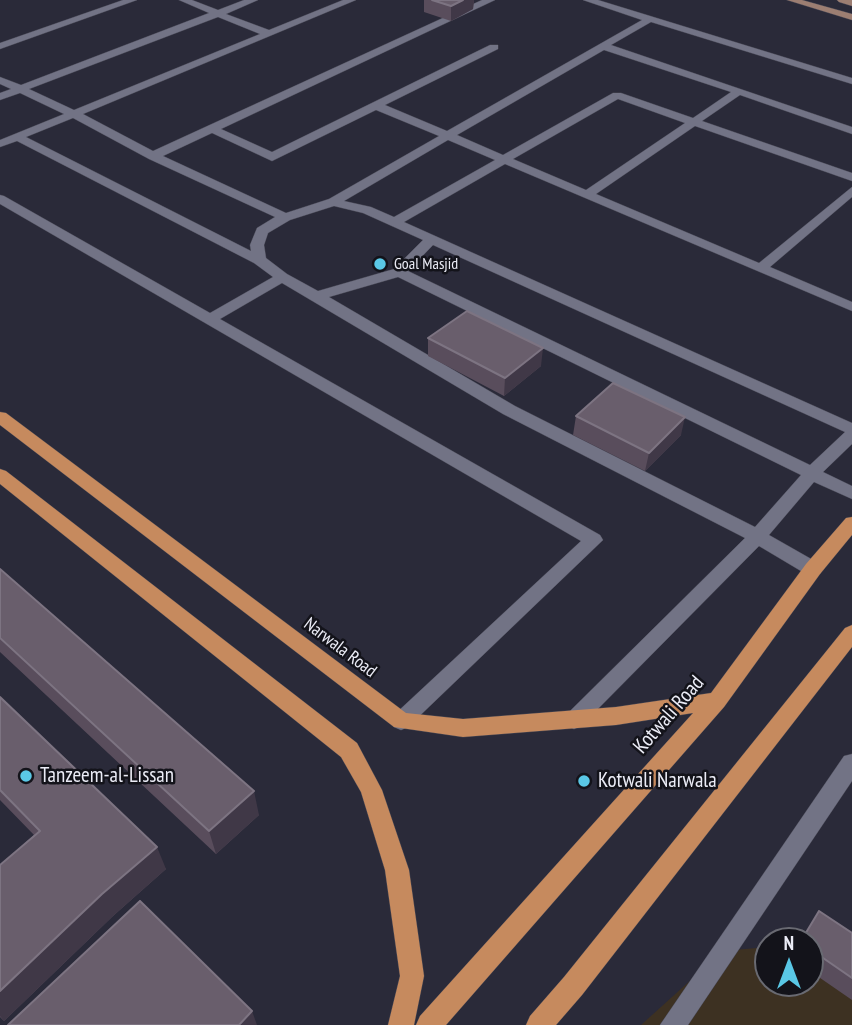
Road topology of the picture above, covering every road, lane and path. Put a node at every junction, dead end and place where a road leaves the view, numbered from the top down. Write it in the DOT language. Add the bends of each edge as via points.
graph roads {
  1 [pos="132,0"];
  2 [pos="184,0"];
  3 [pos="253,0"];
  4 [pos="351,0"];
  5 [pos="490,0"];
  6 [pos="588,0"];
  7 [pos="792,0"];
  8 [pos="842,0"];
  9 [pos="852,3"];
  10 [pos="218,14"];
  11 [pos="852,17"];
  12 [pos="650,19"];
  13 [pos="269,34"];
  14 [pos="0,46"];
  15 [pos="603,46"];
  16 [pos="494,47"];
  17 [pos="0,80"];
  18 [pos="852,81"];
  19 [pos="20,90"];
  20 [pos="739,91"];
  21 [pos="0,97"];
  22 [pos="377,106"];
  23 [pos="74,114"];
  24 [pos="695,122"];
  25 [pos="211,128"];
  26 [pos="852,131"];
  27 [pos="448,135"];
  28 [pos="17,137"];
  29 [pos="0,144"];
  30 [pos="153,156"];
  31 [pos="504,159"];
  32 [pos="852,177"];
  33 [pos="852,191"];
  34 [pos="588,194"];
  35 [pos="0,198"];
  36 [pos="333,201"];
  37 [pos="285,217"];
  38 [pos="395,222"];
  39 [pos="433,238"];
  40 [pos="259,260"];
  41 [pos="761,268"];
  42 [pos="399,272"];
  43 [pos="282,277"];
  44 [pos="317,296"];
  45 [pos="852,307"];
  46 [pos="210,319"];
  47 [pos="0,417"];
  48 [pos="852,429"];
  49 [pos="852,435"];
  50 [pos="812,473"];
  51 [pos="0,475"];
  52 [pos="852,493"];
  53 [pos="852,523"];
  54 [pos="757,537"];
  55 [pos="813,569"];
  56 [pos="852,633"];
  57 [pos="717,701"];
  58 [pos="574,720"];
  59 [pos="401,721"];
  60 [pos="852,762"];
  61 [pos="401,1025"];
  62 [pos="429,1025"];
  63 [pos="539,1025"];
  64 [pos="673,1025"];
  1 -- 14 [label="street"];
  2 -- 10 [label="street"];
  3 -- 10 [label="street"];
  4 -- 13 [label="street"];
  5 -- 25 [label="street"];
  6 -- 12 [label="street"];
  7 -- 11 [label="main road"];
  8 -- 9 [label="main road"];
  10 -- 13 [label="street"];
  10 -- 19 [label="street"];
  12 -- 15 [label="street"];
  12 -- 18 [label="street"];
  13 -- 23 [label="street"];
  15 -- 20 [label="street"];
  15 -- 27 [label="street"];
  16 -- 22 [label="street"];
  17 -- 19 [label="street"];
  19 -- 21 [label="street"];
  19 -- 23 [label="street"];
  20 -- 24 [label="street"];
  20 -- 26 [label="street"];
  22 -- 25 [label="street" via="272,157"];
  22 -- 27 [label="street"];
  23 -- 28 [label="street"];
  23 -- 30 [label="street"];
  24 -- 31 [label="street" via="617,94"];
  24 -- 32 [label="street"];
  24 -- 34 [label="street"];
  25 -- 30 [label="street"];
  27 -- 31 [label="street"];
  27 -- 36 [label="street"];
  28 -- 29 [label="street"];
  28 -- 40 [label="street"];
  30 -- 37 [label="street"];
  31 -- 34 [label="street"];
  31 -- 38 [label="street"];
  33 -- 41 [label="street"];
  34 -- 41 [label="street"];
  35 -- 46 [label="street"];
  36 -- 37 [label="street"];
  36 -- 38 [label="street"];
  37 -- 40 [label="street" via="262,231 257,245"];
  38 -- 39 [label="street"];
  39 -- 42 [label="street"];
  39 -- 48 [label="street"];
  40 -- 43 [label="street"];
  41 -- 45 [label="street"];
  42 -- 44 [label="street"];
  42 -- 50 [label="street"];
  43 -- 44 [label="street"];
  43 -- 46 [label="street"];
  44 -- 54 [label="street" via="509,410"];
  46 -- 59 [label="street" via="594,540"];
  47 -- 59 [label="main road, Narwala Road"];
  49 -- 50 [label="street"];
  50 -- 52 [label="street"];
  50 -- 54 [label="street"];
  51 -- 61 [label="main road" via="349,750 371,790 397,870 412,976"];
  53 -- 55 [label="main road, Kotwali Road"];
  54 -- 55 [label="street"];
  54 -- 58 [label="street"];
  55 -- 57 [label="main road, Kotwali Road"];
  56 -- 63 [label="main road"];
  57 -- 58 [label="main road"];
  57 -- 62 [label="main road, Kotwali Road"];
  58 -- 59 [label="main road" via="463,727"];
  60 -- 64 [label="street"];
}
